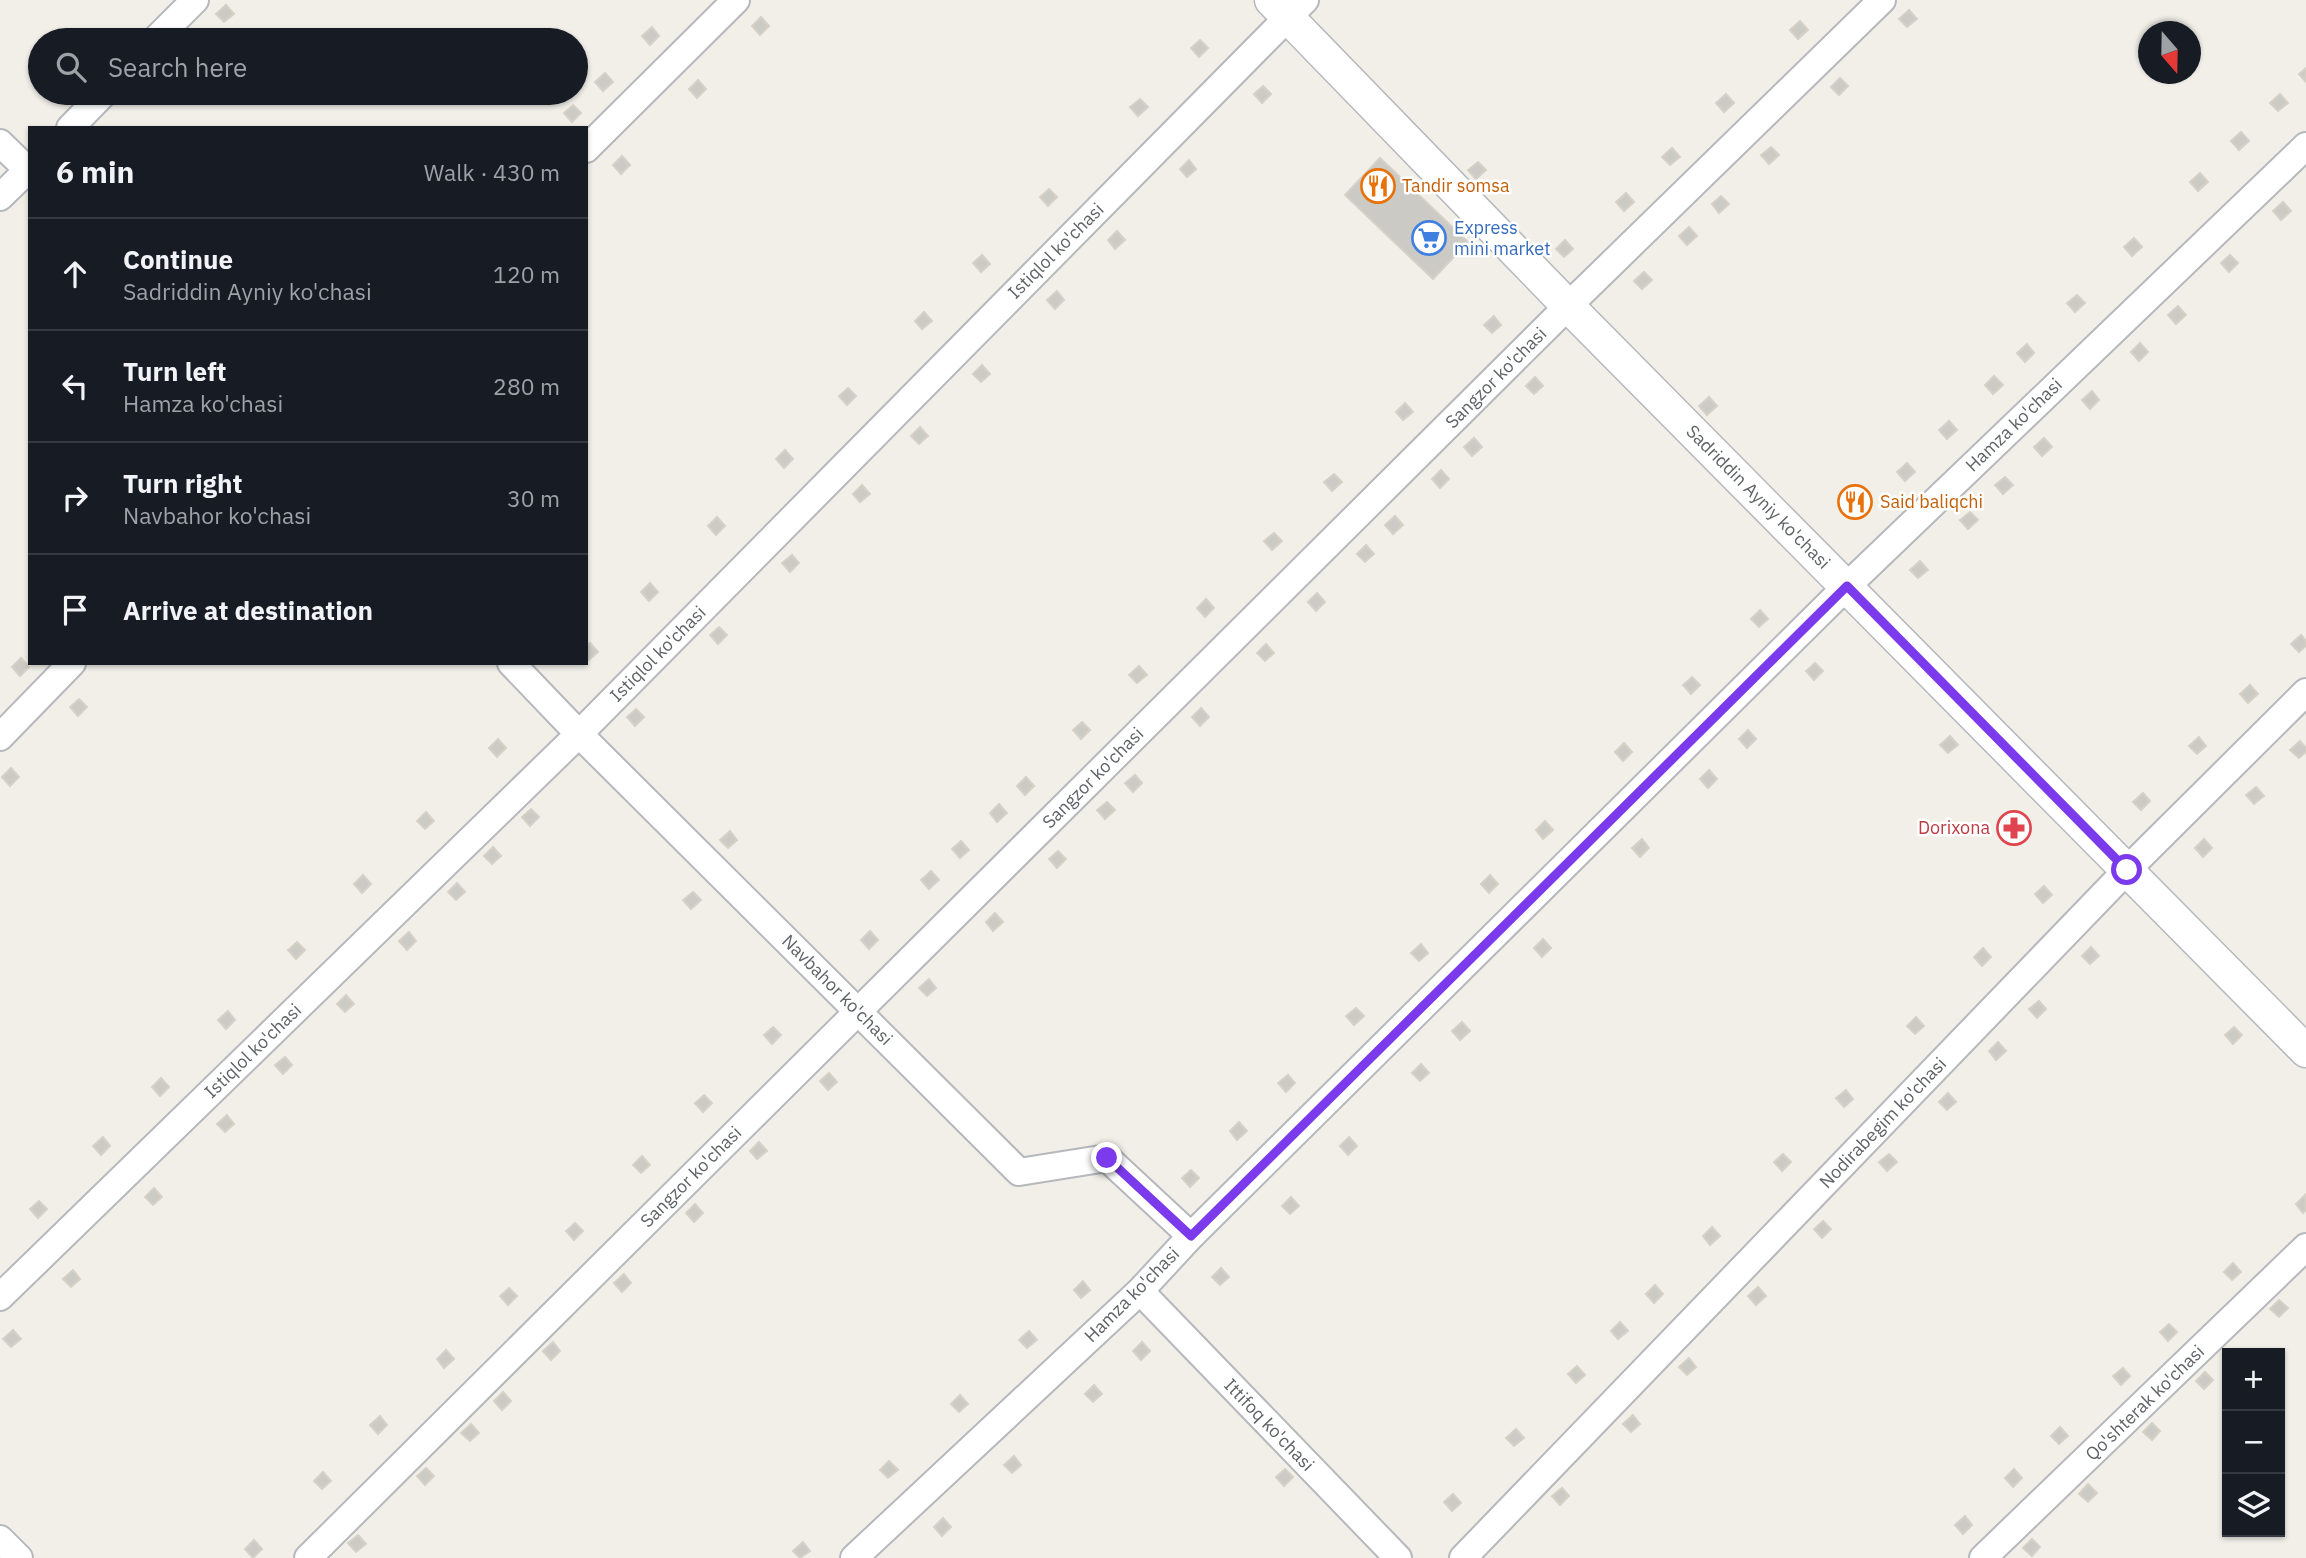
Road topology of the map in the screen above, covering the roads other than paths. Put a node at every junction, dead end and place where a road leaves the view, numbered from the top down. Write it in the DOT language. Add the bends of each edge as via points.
graph roads {
  1 [pos="195,0"];
  2 [pos="737,0"];
  3 [pos="1882,0"];
  4 [pos="1288,6"];
  5 [pos="167,28"];
  6 [pos="92,105"];
  7 [pos="72,126"];
  8 [pos="0,143"];
  9 [pos="2306,146"];
  10 [pos="588,147"];
  11 [pos="28,169"];
  12 [pos="28,171"];
  13 [pos="0,197"];
  14 [pos="1569,306"];
  15 [pos="1847,586"];
  16 [pos="70,665"];
  17 [pos="513,665"];
  18 [pos="2306,692"];
  19 [pos="579,734"];
  20 [pos="0,737"];
  21 [pos="2127,870"];
  22 [pos="858,1011"];
  23 [pos="2306,1051"];
  24 [pos="1191,1236"];
  25 [pos="2306,1247"];
  26 [pos="1140,1291"];
  27 [pos="0,1297"];
  28 [pos="0,1539"];
  29 [pos="19,1558"];
  30 [pos="308,1558"];
  31 [pos="854,1558"];
  32 [pos="1398,1558"];
  33 [pos="1463,1558"];
  34 [pos="1983,1558"];
  1 -- 5 [label="street"];
  2 -- 10 [label="street"];
  3 -- 14 [label="street, Sangzor ko'chasi"];
  4 -- 14 [label="street, Sadriddin Ayniy ko'chasi"];
  4 -- 19 [label="street, Istiqlol ko'chasi"];
  6 -- 7 [label="street"];
  8 -- 11 [label="street"];
  9 -- 15 [label="street, Hamza ko'chasi"];
  12 -- 13 [label="street"];
  14 -- 15 [label="street, Sadriddin Ayniy ko'chasi"];
  14 -- 22 [label="street, Sangzor ko'chasi"];
  15 -- 21 [label="street, Sadriddin Ayniy ko'chasi"];
  15 -- 24 [label="street, Hamza ko'chasi"];
  16 -- 20 [label="street"];
  17 -- 19 [label="street, Navbahor ko'chasi"];
  18 -- 21 [label="street, Nodirabegim ko'chasi"];
  19 -- 22 [label="street, Navbahor ko'chasi"];
  19 -- 27 [label="street, Istiqlol ko'chasi"];
  21 -- 23 [label="street, Sadriddin Ayniy ko'chasi"];
  21 -- 33 [label="street, Nodirabegim ko'chasi"];
  22 -- 24 [label="street, Navbahor ko'chasi" via="1019,1172 1107,1158"];
  22 -- 30 [label="street, Sangzor ko'chasi"];
  24 -- 26 [label="street, Hamza ko'chasi"];
  25 -- 34 [label="street, Qo'shterak ko'chasi"];
  26 -- 31 [label="street, Hamza ko'chasi"];
  26 -- 32 [label="street, Ittifoq ko'chasi"];
  28 -- 29 [label="street"];
}
